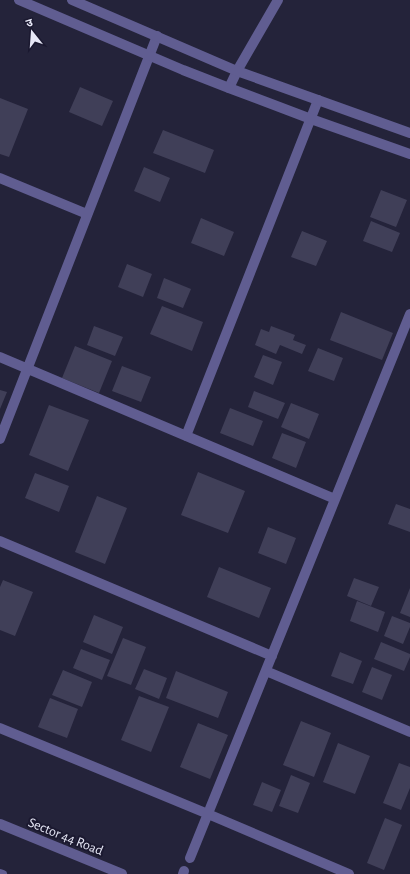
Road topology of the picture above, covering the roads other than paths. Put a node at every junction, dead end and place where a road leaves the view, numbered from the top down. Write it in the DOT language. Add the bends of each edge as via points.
graph roads {
  1 [pos="18,0"];
  2 [pos="72,0"];
  3 [pos="278,0"];
  4 [pos="157,36"];
  5 [pos="149,55"];
  6 [pos="237,71"];
  7 [pos="229,88"];
  8 [pos="318,100"];
  9 [pos="311,119"];
  10 [pos="410,132"];
  11 [pos="410,154"];
  12 [pos="0,178"];
  13 [pos="87,214"];
  14 [pos="410,314"];
  15 [pos="0,357"];
  16 [pos="27,368"];
  17 [pos="186,436"];
  18 [pos="0,439"];
  19 [pos="335,499"];
  20 [pos="0,541"];
  21 [pos="272,656"];
  22 [pos="266,671"];
  23 [pos="0,728"];
  24 [pos="410,732"];
  25 [pos="208,814"];
  26 [pos="0,824"];
  27 [pos="190,858"];
  28 [pos="0,873"];
  29 [pos="3,874"];
  30 [pos="122,874"];
  31 [pos="349,874"];
  1 -- 5 [label="street"];
  2 -- 4 [label="street"];
  3 -- 6 [label="street"];
  4 -- 5 [label="street"];
  4 -- 6 [label="street"];
  5 -- 7 [label="street"];
  5 -- 13 [label="street"];
  6 -- 7 [label="street"];
  6 -- 8 [label="street"];
  7 -- 9 [label="street"];
  8 -- 9 [label="street"];
  8 -- 10 [label="street"];
  9 -- 11 [label="street"];
  9 -- 17 [label="street"];
  12 -- 13 [label="street"];
  13 -- 16 [label="street"];
  14 -- 19 [label="street"];
  15 -- 16 [label="street"];
  16 -- 17 [label="street"];
  16 -- 18 [label="street"];
  17 -- 19 [label="street"];
  19 -- 21 [label="street"];
  20 -- 21 [label="street"];
  21 -- 22 [label="street"];
  22 -- 24 [label="street"];
  22 -- 25 [label="street"];
  23 -- 25 [label="street"];
  25 -- 27 [label="street"];
  25 -- 31 [label="street"];
  26 -- 30 [label="street, Sector 44 Road"];
  28 -- 29 [label="lane"];
}
